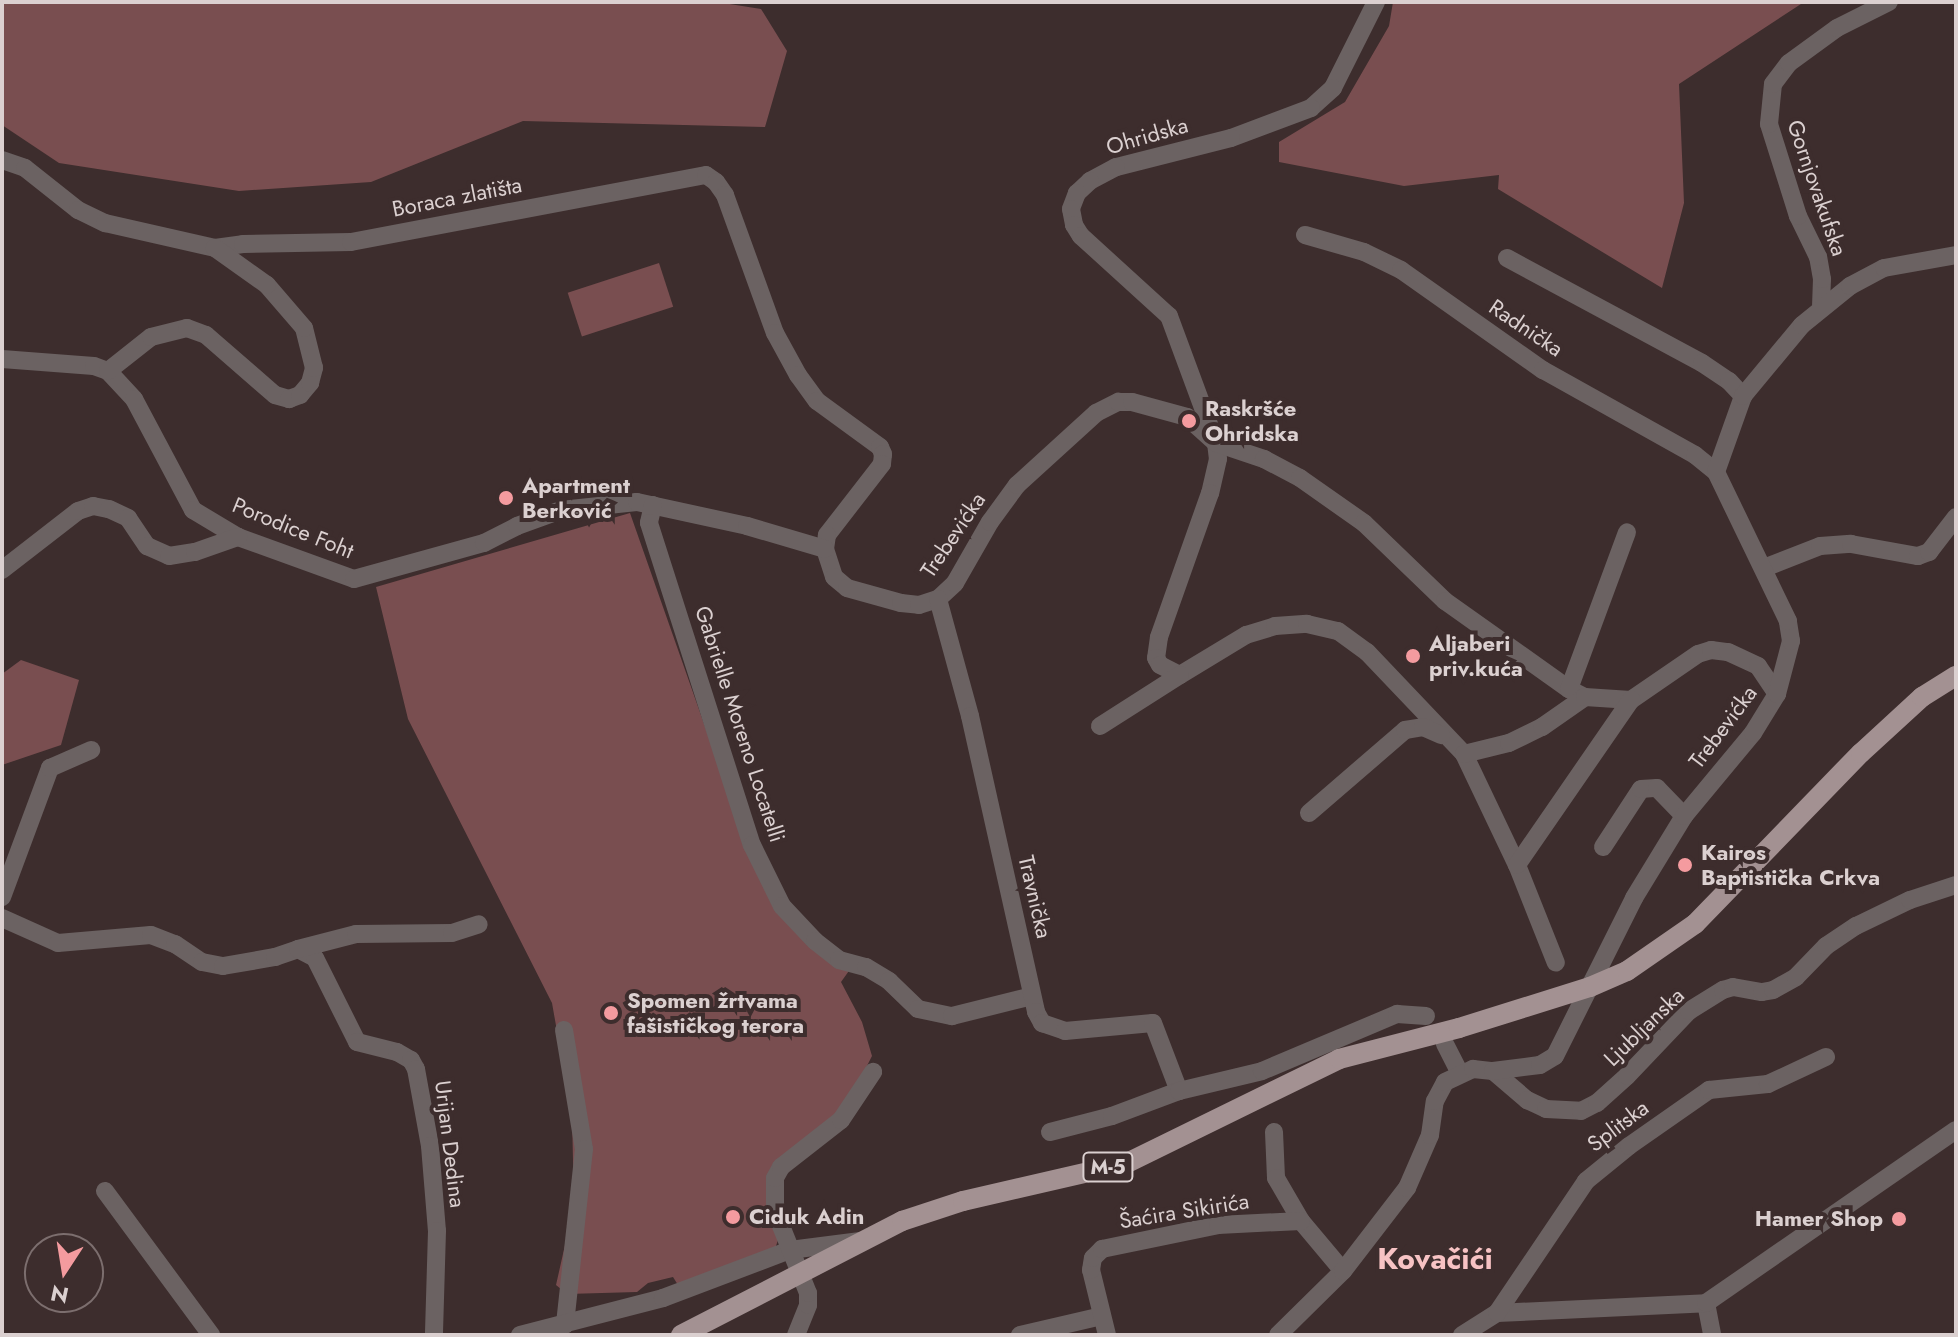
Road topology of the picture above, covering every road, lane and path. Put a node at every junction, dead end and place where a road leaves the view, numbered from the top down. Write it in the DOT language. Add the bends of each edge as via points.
graph roads {
  1 [pos="1376,2"];
  2 [pos="1889,2"];
  3 [pos="2,160"];
  4 [pos="1305,235"];
  5 [pos="215,248"];
  6 [pos="1956,255"];
  7 [pos="1507,258"];
  8 [pos="1821,307"];
  9 [pos="2,359"];
  10 [pos="108,371"];
  11 [pos="1743,396"];
  12 [pos="1216,443"];
  13 [pos="1716,472"];
  14 [pos="653,505"];
  15 [pos="1956,517"];
  16 [pos="1627,532"];
  17 [pos="238,537"];
  18 [pos="825,549"];
  19 [pos="1764,568"];
  20 [pos="2,570"];
  21 [pos="938,599"];
  22 [pos="1180,675"];
  23 [pos="1956,676"];
  24 [pos="1577,693"];
  25 [pos="1777,694"];
  26 [pos="1631,700"];
  27 [pos="1100,726"];
  28 [pos="1450,740"];
  29 [pos="91,750"];
  30 [pos="1464,754"];
  31 [pos="1309,813"];
  32 [pos="1684,816"];
  33 [pos="1603,847"];
  34 [pos="1517,865"];
  35 [pos="1956,885"];
  36 [pos="2,897"];
  37 [pos="2,918"];
  38 [pos="479,924"];
  39 [pos="298,949"];
  40 [pos="1556,963"];
  41 [pos="1590,987"];
  42 [pos="1032,996"];
  43 [pos="1426,1016"];
  44 [pos="564,1030"];
  45 [pos="1445,1044"];
  46 [pos="1826,1057"];
  47 [pos="1493,1071"];
  48 [pos="873,1072"];
  49 [pos="1460,1073"];
  50 [pos="1179,1091"];
  51 [pos="1956,1130"];
  52 [pos="1050,1132"];
  53 [pos="1274,1132"];
  54 [pos="105,1191"];
  55 [pos="1301,1221"];
  56 [pos="860,1241"];
  57 [pos="790,1250"];
  58 [pos="1343,1271"];
  59 [pos="1706,1303"];
  60 [pos="1497,1313"];
  61 [pos="1102,1316"];
  62 [pos="565,1325"];
  63 [pos="211,1335"];
  64 [pos="434,1335"];
  65 [pos="520,1335"];
  66 [pos="681,1335"];
  67 [pos="796,1335"];
  68 [pos="1020,1335"];
  69 [pos="1107,1335"];
  70 [pos="1278,1335"];
  71 [pos="1462,1335"];
  72 [pos="1712,1335"];
  1 -- 12 [label="street, Ohridska" via="1333,88 1311,108 1231,138 1116,167 1077,193 1071,209 1081,236 1169,316"];
  2 -- 8 [label="street, Gornjovakufska" via="1837,28 1789,63 1773,84 1769,124 1798,216 1818,257"];
  3 -- 5 [label="street, Boraca zlatišta" via="25,168 78,210 105,223"];
  4 -- 13 [label="street, Radnička" via="1364,252 1401,270 1543,370"];
  5 -- 10 [label="street, Boraca zlatišta" via="267,285 304,328 314,368 300,395 275,395 206,335 187,328 151,337"];
  5 -- 18 [label="street, Boraca zlatišta" via="351,242 706,175 725,195 775,333 798,375 817,401 883,454 882,464 827,535"];
  6 -- 8 [label="street, Gornjovakufska" via="1884,268"];
  7 -- 11 [label="street" via="1702,363"];
  8 -- 11 [label="street, Gornjovakufska"];
  9 -- 10 [label="street"];
  10 -- 17 [label="street, Porodice Foht" via="134,399 193,510"];
  11 -- 13 [label="street, Gornjovakufska"];
  12 -- 21 [label="street, Trebevićka" via="1187,417 1160,407 1132,402 1108,406 1017,485 955,583"];
  12 -- 22 [label="street" via="1210,493 1156,647 1160,665"];
  12 -- 24 [label="street, Trebevićka" via="1300,478 1364,523 1445,601"];
  13 -- 19 [label="street"];
  14 -- 17 [label="street, Porodice Foht" via="561,510 484,543 354,579"];
  14 -- 18 [label="street, Porodice Foht"];
  14 -- 42 [label="street, Gabrielle Moreno Locatelli" via="649,523 752,845 782,906 839,960 866,967 889,981 918,1009 952,1016"];
  15 -- 19 [label="street" via="1929,552 1918,556 1851,544 1820,546"];
  16 -- 24 [label="street"];
  17 -- 20 [label="street" via="169,556 147,546 128,518 93,506 78,511"];
  18 -- 21 [label="street, Trebevićka" via="834,577 847,588 901,603"];
  19 -- 25 [label="street" via="1784,608 1791,641"];
  21 -- 42 [label="street, Travnička" via="970,716"];
  22 -- 27 [label="street"];
  22 -- 28 [label="street" via="1246,635 1275,626 1307,624 1338,631 1367,652"];
  23 -- 41 [label="main road, M-5" via="1922,697 1861,753 1695,924 1627,971"];
  24 -- 26 [label="street"];
  24 -- 30 [label="street" via="1542,727"];
  25 -- 26 [label="street, Trebevićka" via="1758,666 1711,650"];
  25 -- 32 [label="street, Trebevićka" via="1753,733"];
  26 -- 34 [label="street, Trebevićka"];
  28 -- 30 [label="street"];
  28 -- 31 [label="street" via="1431,729 1411,727"];
  29 -- 36 [label="street" via="50,768"];
  30 -- 34 [label="street"];
  32 -- 33 [label="street" via="1657,788 1641,789"];
  32 -- 41 [label="street, Trebevićka" via="1634,898"];
  34 -- 40 [label="street"];
  35 -- 47 [label="street, Ljubljanska" via="1856,926 1773,990 1723,990 1689,1011 1627,1076 1581,1111 1546,1109"];
  37 -- 39 [label="street" via="58,943 151,935 202,962 223,966"];
  38 -- 39 [label="street" via="452,933 356,934"];
  39 -- 64 [label="street, Urijan Dedina" via="315,958 357,1042 397,1052 416,1069 437,1231"];
  41 -- 47 [label="street" via="1555,1056 1540,1065"];
  41 -- 56 [label="main road, M-5" via="1339,1059 1127,1163 963,1201"];
  42 -- 50 [label="street, Travnička" via="1042,1023 1051,1028 1076,1032 1153,1023"];
  43 -- 50 [label="street" via="1397,1014 1262,1071"];
  44 -- 62 [label="street" via="584,1149"];
  45 -- 49 [label="street"];
  46 -- 60 [label="street, Splitska" via="1768,1084 1709,1090 1629,1146 1586,1181"];
  47 -- 49 [label="street"];
  48 -- 57 [label="street" via="841,1120 781,1167 775,1178 775,1203"];
  49 -- 58 [label="street" via="1439,1091 1430,1135 1407,1188"];
  50 -- 52 [label="street"];
  51 -- 59 [label="street"];
  53 -- 55 [label="street" via="1276,1178"];
  54 -- 63 [label="street"];
  55 -- 58 [label="street"];
  55 -- 61 [label="street, Šaćira Sikirića" via="1218,1225 1102,1249 1091,1270"];
  56 -- 57 [label="street"];
  56 -- 66 [label="main road, M-5"];
  57 -- 62 [label="street" via="663,1298"];
  57 -- 67 [label="street" via="808,1293"];
  58 -- 70 [label="street"];
  59 -- 60 [label="street, Splitska"];
  59 -- 72 [label="street"];
  60 -- 71 [label="street, Splitska"];
  61 -- 68 [label="street"];
  61 -- 69 [label="street, Šaćira Sikirića"];
  62 -- 65 [label="street"];
}
